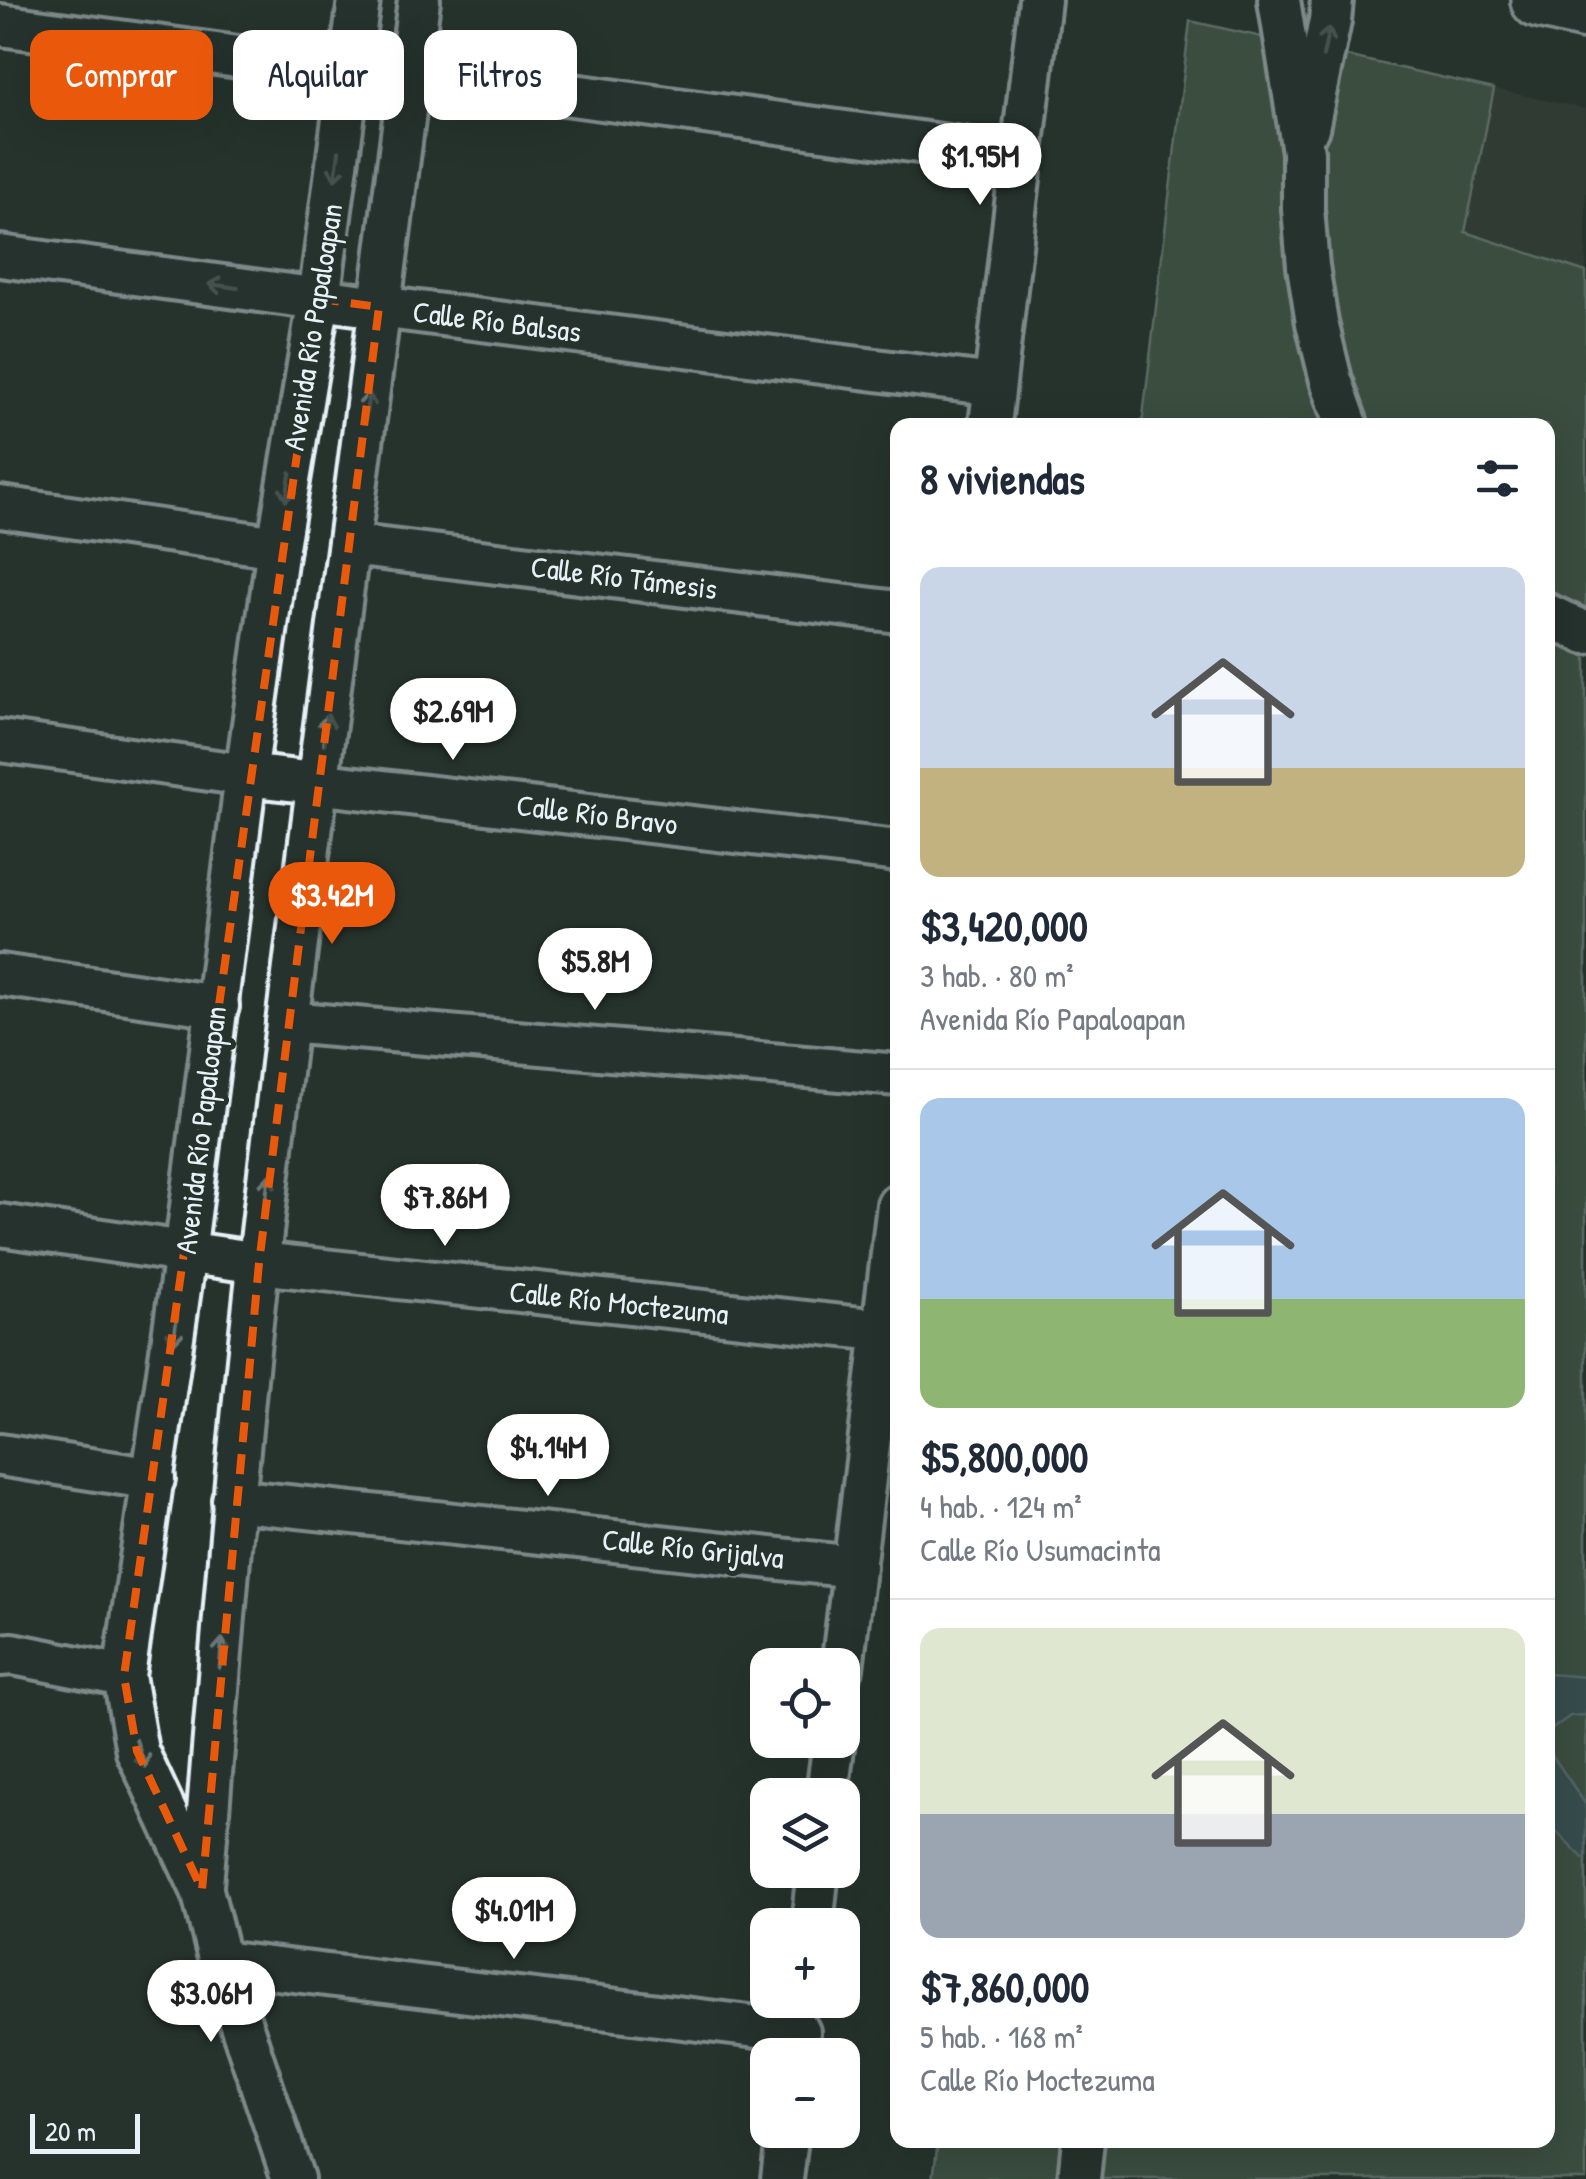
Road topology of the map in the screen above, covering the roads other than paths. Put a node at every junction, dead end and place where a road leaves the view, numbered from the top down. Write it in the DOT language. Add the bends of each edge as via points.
graph roads {
  1 [pos="359,0"];
  2 [pos="418,0"];
  3 [pos="1040,0"];
  4 [pos="1279,0"];
  5 [pos="1332,0"];
  6 [pos="1539,0"];
  7 [pos="1586,11"];
  8 [pos="0,25"];
  9 [pos="355,30"];
  10 [pos="233,56"];
  11 [pos="410,73"];
  12 [pos="343,120"];
  13 [pos="1303,152"];
  14 [pos="1022,156"];
  15 [pos="0,256"];
  16 [pos="319,299"];
  17 [pos="379,308"];
  18 [pos="994,385"];
  19 [pos="991,418"];
  20 [pos="1345,418"];
  21 [pos="0,507"];
  22 [pos="350,545"];
  23 [pos="278,546"];
  24 [pos="890,611"];
  25 [pos="1555,618"];
  26 [pos="1586,633"];
  27 [pos="0,741"];
  28 [pos="246,775"];
  29 [pos="319,782"];
  30 [pos="890,849"];
  31 [pos="0,976"];
  32 [pos="218,1006"];
  33 [pos="287,1022"];
  34 [pos="890,1074"];
  35 [pos="0,1224"];
  36 [pos="186,1254"];
  37 [pos="258,1264"];
  38 [pos="890,1332"];
  39 [pos="0,1455"];
  40 [pos="154,1479"];
  41 [pos="234,1500"];
  42 [pos="854,1567"];
  43 [pos="844,1648"];
  44 [pos="0,1654"];
  45 [pos="124,1676"];
  46 [pos="202,1890"];
  47 [pos="220,1962"];
  48 [pos="800,2029"];
  49 [pos="786,2148"];
  50 [pos="1082,2148"];
  51 [pos="293,2179"];
  52 [pos="782,2179"];
  53 [pos="1079,2179"];
  1 -- 9 [label="street, Avenida Río Papaloapan"];
  2 -- 11 [label="street, Avenida Río Papaloapan"];
  3 -- 14 [label="street"];
  4 -- 13 [label="street"];
  13 -- 5 [label="street, one-way"];
  6 -- 7 [label="highway"];
  8 -- 10 [label="street"];
  11 -- 14 [label="street"];
  11 -- 17 [label="street, Avenida Río Papaloapan"];
  12 -- 16 [label="street, Avenida Río Papaloapan, one-way"];
  13 -- 20 [label="street" via="1308,266"];
  14 -- 18 [label="street"];
  16 -- 15 [label="street, Calle Río Balsas, one-way"];
  16 -- 17 [label="street, Calle Río Balsas"];
  16 -- 23 [label="street, Avenida Río Papaloapan, one-way"];
  17 -- 18 [label="street, Calle Río Balsas"];
  22 -- 17 [label="street, Avenida Río Papaloapan, one-way"];
  18 -- 19 [label="street"];
  21 -- 23 [label="street"];
  22 -- 24 [label="street, Calle Río Támesis"];
  29 -- 22 [label="street, Avenida Río Papaloapan, one-way"];
  23 -- 28 [label="street, Avenida Río Papaloapan"];
  25 -- 26 [label="street"];
  27 -- 28 [label="street, Calle Río Bravo"];
  28 -- 29 [label="street, Calle Río Bravo"];
  28 -- 32 [label="street, Avenida Río Papaloapan"];
  29 -- 30 [label="street, Calle Río Bravo"];
  29 -- 33 [label="street, Avenida Río Papaloapan"];
  31 -- 32 [label="street"];
  32 -- 36 [label="street, Avenida Río Papaloapan"];
  33 -- 34 [label="street"];
  37 -- 33 [label="street, Avenida Río Papaloapan, one-way"];
  35 -- 36 [label="street, Calle Río Moctezuma"];
  36 -- 37 [label="street, Calle Río Moctezuma"];
  36 -- 40 [label="street, Avenida Río Papaloapan, one-way"];
  37 -- 38 [label="street, Calle Río Moctezuma"];
  37 -- 41 [label="street, Avenida Río Papaloapan"];
  38 -- 42 [label="street"];
  39 -- 40 [label="street"];
  40 -- 45 [label="street, Avenida Río Papaloapan"];
  41 -- 42 [label="street, Calle Río Grijalva"];
  46 -- 41 [label="street, Avenida Río Papaloapan, one-way"];
  42 -- 43 [label="street"];
  44 -- 45 [label="street"];
  45 -- 46 [label="street, Avenida Río Papaloapan, one-way" via="138,1751"];
  46 -- 47 [label="street, Avenida Río Papaloapan"];
  47 -- 48 [label="street"];
  47 -- 51 [label="street, Avenida Río Papaloapan"];
  49 -- 52 [label="street"];
  50 -- 53 [label="street"];
}
